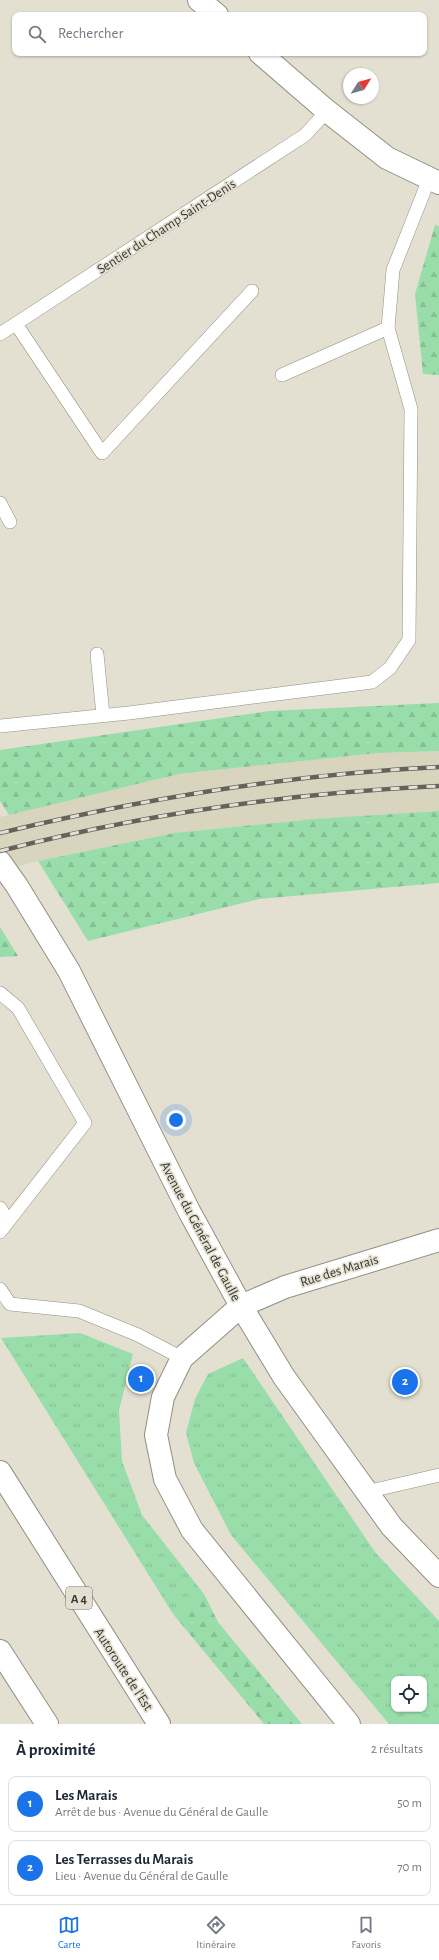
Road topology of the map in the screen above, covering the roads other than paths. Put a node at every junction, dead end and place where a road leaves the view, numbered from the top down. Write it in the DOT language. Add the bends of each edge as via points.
graph roads {
  1 [pos="199,0"];
  2 [pos="213,12"];
  3 [pos="264,56"];
  4 [pos="328,111"];
  5 [pos="434,181"];
  6 [pos="252,291"];
  7 [pos="16,324"];
  8 [pos="388,328"];
  9 [pos="0,334"];
  10 [pos="282,375"];
  11 [pos="0,503"];
  12 [pos="10,522"];
  13 [pos="98,654"];
  14 [pos="103,715"];
  15 [pos="0,726"];
  16 [pos="0,862"];
  17 [pos="0,993"];
  18 [pos="0,1208"];
  19 [pos="8,1221"];
  20 [pos="0,1232"];
  21 [pos="439,1240"];
  22 [pos="0,1290"];
  23 [pos="241,1306"];
  24 [pos="182,1358"];
  25 [pos="0,1472"];
  26 [pos="439,1475"];
  27 [pos="366,1492"];
  28 [pos="439,1576"];
  29 [pos="0,1651"];
  30 [pos="47,1724"];
  31 [pos="159,1724"];
  32 [pos="349,1724"];
  1 -- 2 [label="main road"];
  3 -- 4 [label="main road"];
  4 -- 5 [label="main road" via="388,158"];
  4 -- 7 [label="lane, Sentier du Champ Saint-Denis" via="305,134"];
  5 -- 8 [label="lane" via="394,270"];
  6 -- 7 [label="lane" via="102,453"];
  7 -- 9 [label="lane, Sentier du Champ Saint-Denis"];
  8 -- 10 [label="lane"];
  8 -- 14 [label="lane" via="411,409 410,640 390,668 372,682"];
  11 -- 12 [label="lane"];
  13 -- 14 [label="lane"];
  14 -- 15 [label="lane"];
  16 -- 23 [label="main road, Avenue du Général de Gaulle" via="69,971 189,1211"];
  17 -- 19 [label="lane" via="18,1008 85,1123"];
  18 -- 19 [label="lane"];
  19 -- 20 [label="lane"];
  21 -- 23 [label="main road, Rue des Marais" via="285,1287"];
  22 -- 24 [label="lane" via="10,1304 79,1311 138,1335"];
  23 -- 24 [label="main road, Rue des Marais"];
  23 -- 27 [label="main road, Avenue du Général de Gaulle" via="284,1377"];
  24 -- 32 [label="main road" via="163,1397 156,1435 165,1480 192,1530"];
  25 -- 31 [label="main road, Autoroute de l’Est / A 4"];
  26 -- 27 [label="lane"];
  27 -- 28 [label="main road, Avenue du Général de Gaulle" via="392,1527"];
  29 -- 30 [label="main road"];
}
